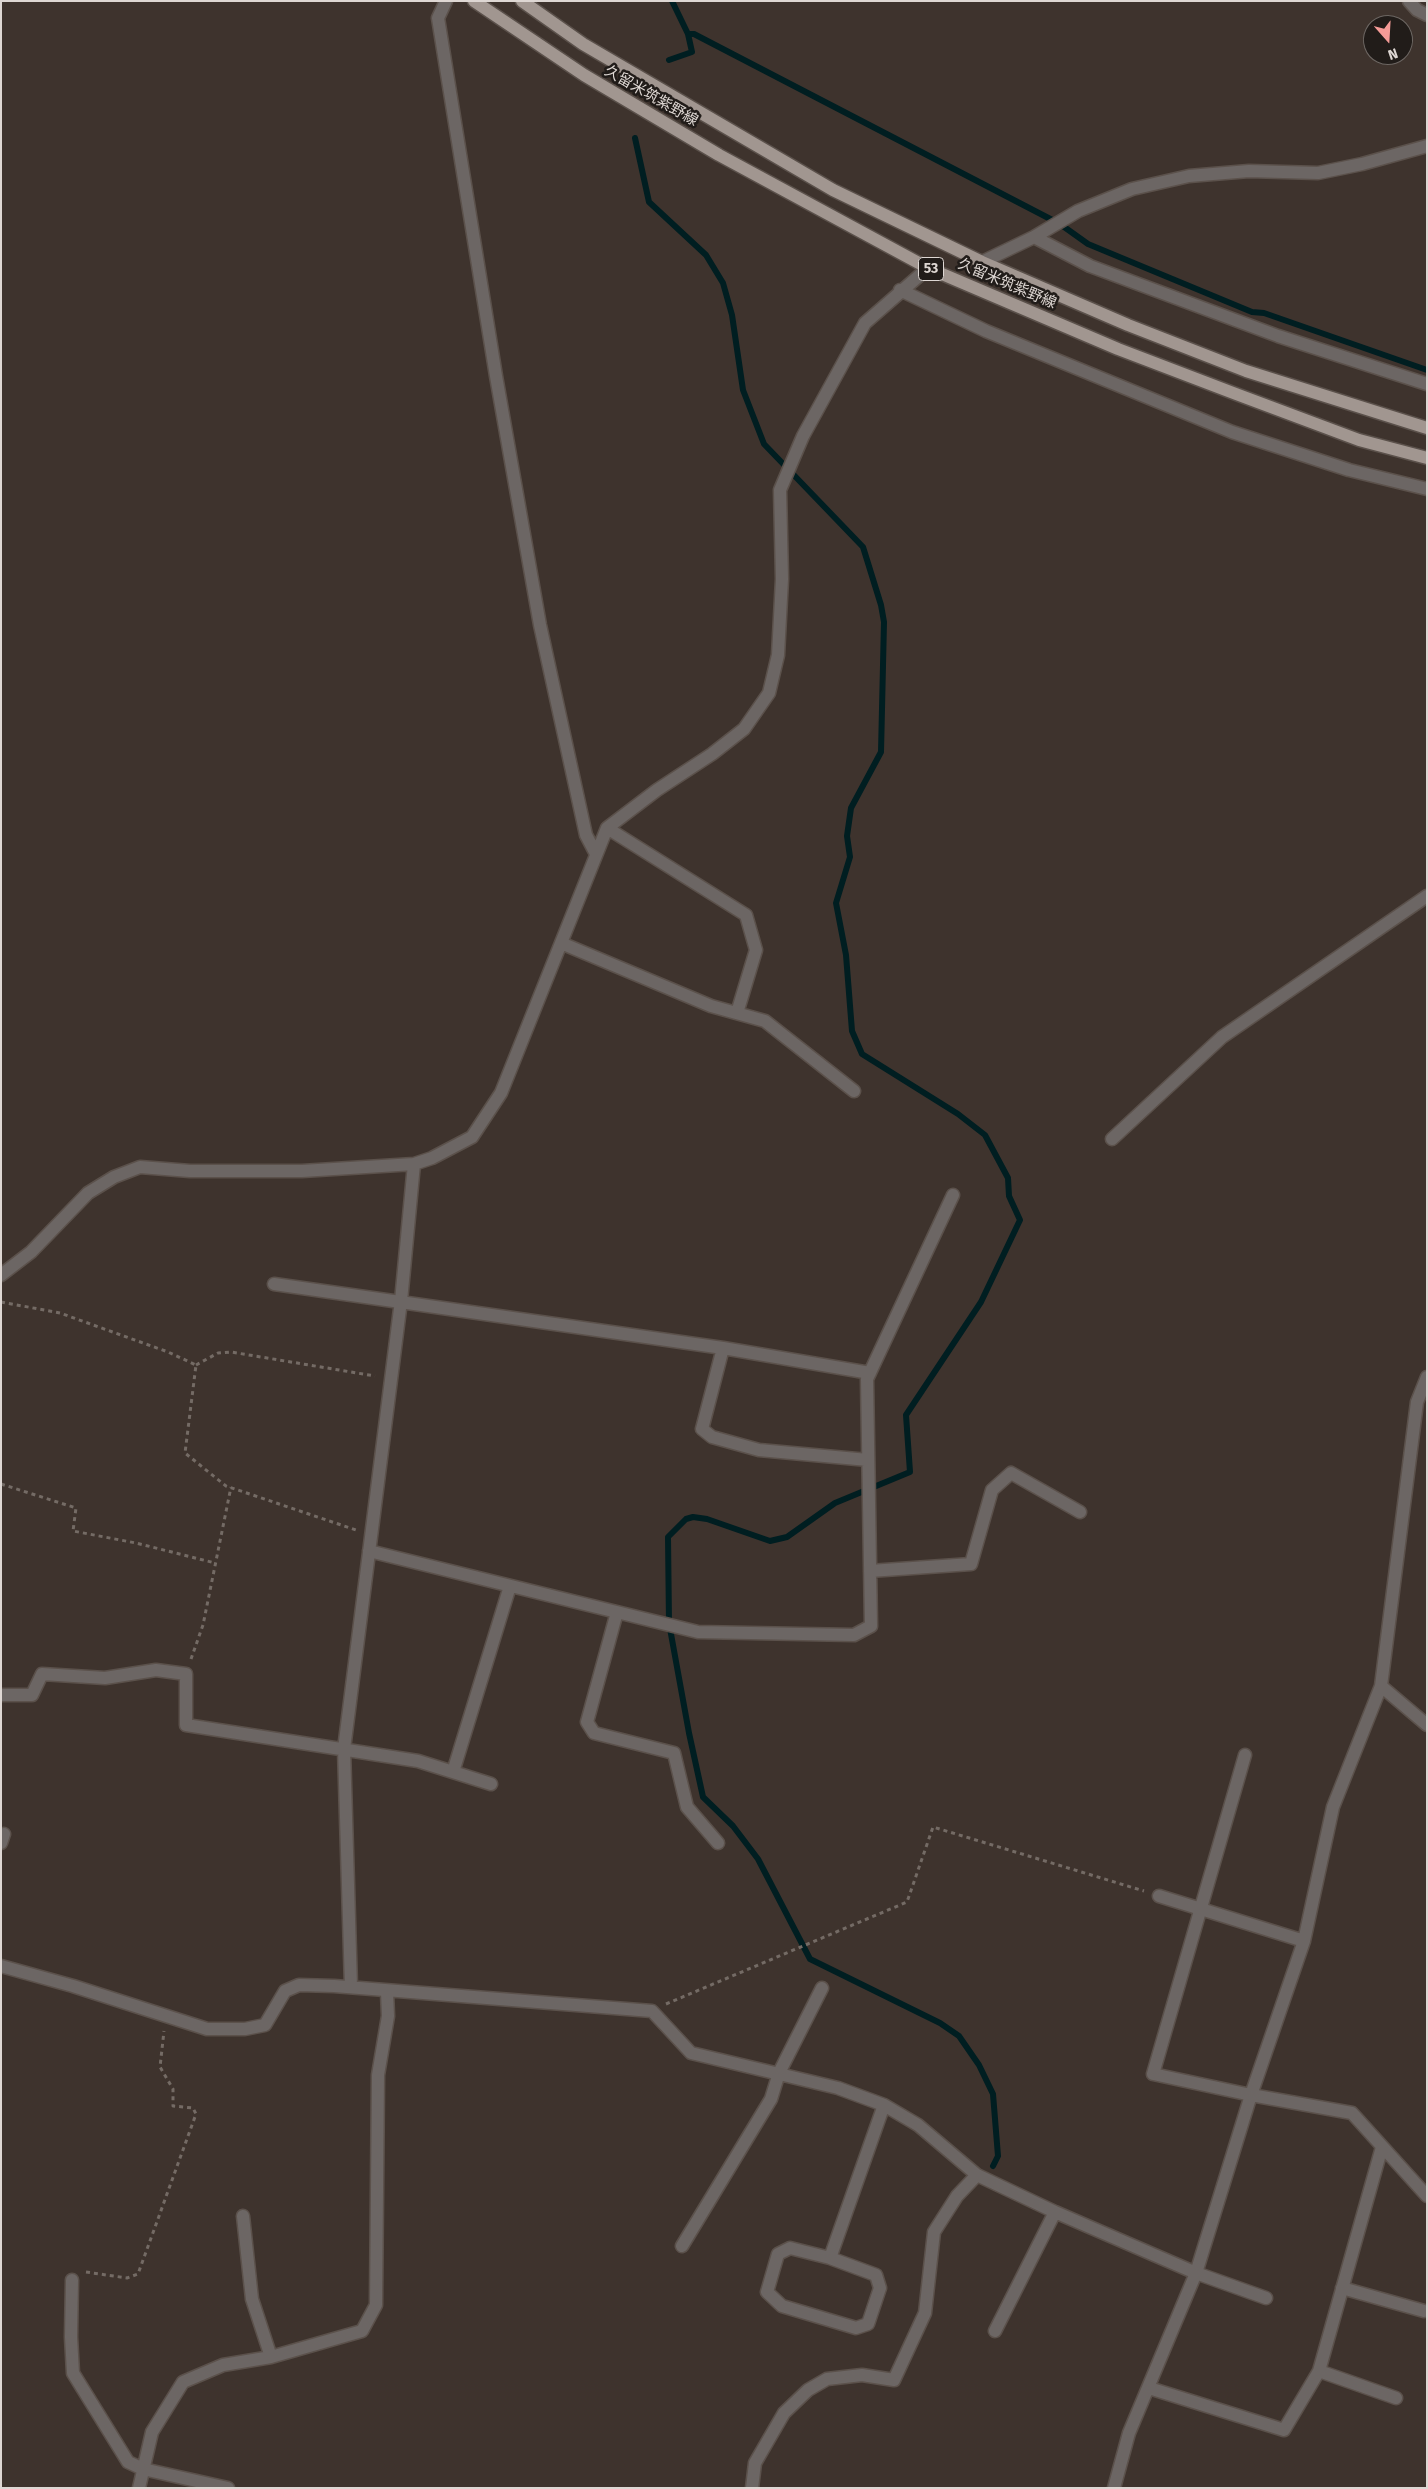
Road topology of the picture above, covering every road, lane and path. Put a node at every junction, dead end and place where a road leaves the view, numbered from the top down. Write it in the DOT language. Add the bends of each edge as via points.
graph roads {
  1 [pos="446,1"];
  2 [pos="474,1"];
  3 [pos="522,1"];
  4 [pos="1409,1"];
  5 [pos="1427,15"];
  6 [pos="1427,146"];
  7 [pos="1034,237"];
  8 [pos="982,262"];
  9 [pos="928,268"];
  10 [pos="900,290"];
  11 [pos="1427,384"];
  12 [pos="1427,428"];
  13 [pos="1427,458"];
  14 [pos="1427,489"];
  15 [pos="607,828"];
  16 [pos="596,854"];
  17 [pos="1427,896"];
  18 [pos="561,943"];
  19 [pos="737,1013"];
  20 [pos="854,1091"];
  21 [pos="1112,1139"];
  22 [pos="414,1164"];
  23 [pos="952,1195"];
  24 [pos="1,1275"];
  25 [pos="274,1284"];
  26 [pos="401,1301"];
  27 [pos="1,1302"];
  28 [pos="723,1348"];
  29 [pos="196,1365"];
  30 [pos="870,1373"];
  31 [pos="1427,1377"];
  32 [pos="391,1379"];
  33 [pos="1422,1406"];
  34 [pos="868,1460"];
  35 [pos="1,1484"];
  36 [pos="231,1488"];
  37 [pos="1080,1512"];
  38 [pos="371,1535"];
  39 [pos="369,1551"];
  40 [pos="215,1563"];
  41 [pos="870,1571"];
  42 [pos="510,1586"];
  43 [pos="617,1612"];
  44 [pos="186,1674"];
  45 [pos="1381,1686"];
  46 [pos="1,1696"];
  47 [pos="1427,1725"];
  48 [pos="344,1749"];
  49 [pos="1245,1755"];
  50 [pos="453,1772"];
  51 [pos="491,1784"];
  52 [pos="718,1843"];
  53 [pos="1160,1896"];
  54 [pos="1201,1909"];
  55 [pos="1304,1941"];
  56 [pos="1,1966"];
  57 [pos="351,1987"];
  58 [pos="822,1988"];
  59 [pos="387,1992"];
  60 [pos="652,2011"];
  61 [pos="166,2016"];
  62 [pos="779,2073"];
  63 [pos="1250,2095"];
  64 [pos="884,2105"];
  65 [pos="1382,2147"];
  66 [pos="977,2175"];
  67 [pos="1427,2196"];
  68 [pos="1055,2212"];
  69 [pos="244,2216"];
  70 [pos="682,2246"];
  71 [pos="830,2258"];
  72 [pos="1196,2273"];
  73 [pos="72,2280"];
  74 [pos="1342,2288"];
  75 [pos="1266,2298"];
  76 [pos="1424,2311"];
  77 [pos="995,2331"];
  78 [pos="271,2357"];
  79 [pos="1319,2371"];
  80 [pos="1149,2388"];
  81 [pos="1396,2398"];
  82 [pos="143,2468"];
  83 [pos="139,2488"];
  84 [pos="228,2488"];
  85 [pos="752,2488"];
  86 [pos="1114,2488"];
  1 -- 16 [label="street" via="438,18 501,405 540,625 586,835"];
  2 -- 9 [label="main road, 久留米筑紫野線 / 53" via="584,76 719,155"];
  3 -- 8 [label="main road, 久留米筑紫野線 / 53" via="583,44 833,190"];
  4 -- 5 [label="street"];
  6 -- 7 [label="street" via="1318,173 1249,171 1198,176 1132,189 1078,210"];
  7 -- 8 [label="street"];
  7 -- 11 [label="street" via="1090,266 1278,336"];
  8 -- 12 [label="main road, 久留米筑紫野線 / 53" via="1128,325 1246,371"];
  9 -- 10 [label="street"];
  9 -- 13 [label="main road, 久留米筑紫野線 / 53" via="1199,380 1359,440"];
  10 -- 14 [label="street" via="1004,339 1232,432 1349,470"];
  10 -- 15 [label="street" via="865,324 803,436 780,490 782,579 778,655 769,692 744,729"];
  15 -- 16 [label="street"];
  15 -- 19 [label="street" via="746,915 756,950"];
  16 -- 18 [label="street"];
  17 -- 21 [label="street" via="1222,1037"];
  18 -- 19 [label="street" via="711,1006"];
  18 -- 22 [label="street" via="501,1093 472,1137"];
  19 -- 20 [label="street" via="765,1021"];
  22 -- 24 [label="street" via="302,1171 190,1171 140,1167 114,1176 88,1193 31,1252"];
  22 -- 26 [label="street"];
  23 -- 30 [label="street"];
  25 -- 26 [label="street"];
  26 -- 28 [label="street"];
  26 -- 32 [label="street"];
  27 -- 29 [label="path" via="60,1314"];
  28 -- 30 [label="street"];
  28 -- 34 [label="street" via="702,1428 712,1437 759,1450"];
  29 -- 32 [label="path" via="218,1354 231,1352"];
  29 -- 36 [label="path" via="185,1453"];
  30 -- 34 [label="street" via="867,1379"];
  31 -- 33 [label="street"];
  32 -- 38 [label="street"];
  33 -- 45 [label="street"];
  34 -- 41 [label="street"];
  35 -- 40 [label="path" via="76,1508 73,1531"];
  36 -- 38 [label="path"];
  36 -- 40 [label="path"];
  37 -- 41 [label="street" via="1011,1473 992,1490 971,1564"];
  38 -- 39 [label="street"];
  39 -- 42 [label="street"];
  39 -- 48 [label="street"];
  40 -- 44 [label="path" via="203,1625"];
  41 -- 43 [label="street" via="871,1626 854,1636 698,1632"];
  42 -- 43 [label="street"];
  42 -- 50 [label="street"];
  43 -- 52 [label="street" via="587,1722 594,1733 674,1753 687,1807"];
  44 -- 46 [label="street" via="156,1670 105,1678 42,1674 32,1695"];
  44 -- 48 [label="street" via="186,1724"];
  45 -- 47 [label="street"];
  45 -- 55 [label="street" via="1333,1807"];
  48 -- 50 [label="street" via="418,1761"];
  48 -- 57 [label="street"];
  49 -- 54 [label="street"];
  50 -- 51 [label="street"];
  53 -- 54 [label="street"];
  53 -- 60 [label="path" via="933,1827 907,1902"];
  54 -- 55 [label="street"];
  54 -- 63 [label="street" via="1153,2074"];
  55 -- 63 [label="street"];
  56 -- 61 [label="street"];
  57 -- 59 [label="street"];
  57 -- 61 [label="street" via="299,1985 285,1990 265,2025 245,2029 206,2029"];
  58 -- 62 [label="street"];
  59 -- 60 [label="street"];
  59 -- 78 [label="street" via="388,2016 378,2076 376,2305 362,2332"];
  60 -- 62 [label="street" via="691,2053"];
  61 -- 73 [label="path" via="160,2067 173,2089 173,2106 193,2108 196,2114 138,2274 127,2278 86,2272"];
  62 -- 64 [label="street" via="838,2088"];
  62 -- 70 [label="street" via="771,2099"];
  63 -- 65 [label="street" via="1352,2113"];
  63 -- 72 [label="street"];
  64 -- 66 [label="street" via="918,2125"];
  64 -- 71 [label="street"];
  65 -- 67 [label="street"];
  65 -- 74 [label="street"];
  66 -- 68 [label="street"];
  66 -- 85 [label="street" via="957,2196 934,2232 924,2313 894,2380 862,2375 826,2379 808,2390 784,2413 754,2463"];
  68 -- 72 [label="street"];
  68 -- 77 [label="street"];
  69 -- 78 [label="street" via="252,2298"];
  71 -- 71 [label="street" via="790,2248 778,2254 767,2292 782,2306 856,2328 868,2324 880,2288 876,2275"];
  72 -- 75 [label="street"];
  72 -- 80 [label="street"];
  73 -- 82 [label="street" via="73,2373 128,2462"];
  74 -- 76 [label="street"];
  74 -- 79 [label="street"];
  78 -- 82 [label="street" via="223,2366 183,2382 152,2432"];
  79 -- 80 [label="street" via="1284,2430"];
  79 -- 81 [label="street"];
  80 -- 86 [label="street" via="1129,2433"];
  82 -- 83 [label="street"];
  82 -- 84 [label="street"];
}
